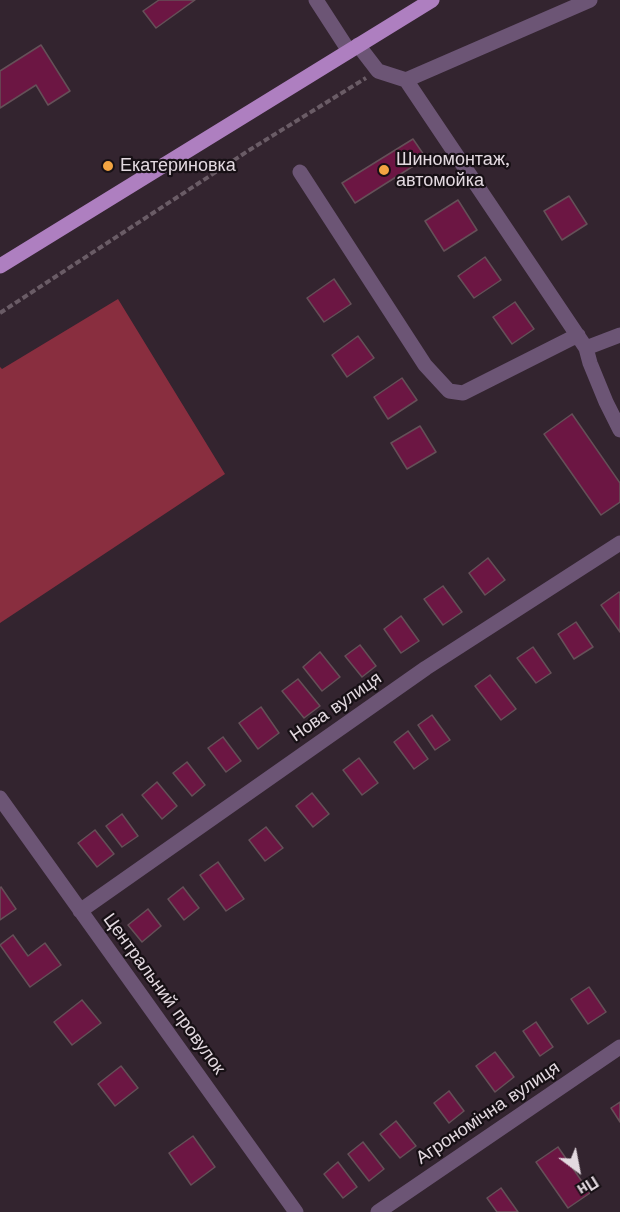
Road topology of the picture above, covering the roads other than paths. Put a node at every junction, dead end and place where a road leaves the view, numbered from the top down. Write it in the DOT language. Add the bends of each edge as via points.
graph roads {
  1 [pos="316,0"];
  2 [pos="432,0"];
  3 [pos="590,0"];
  4 [pos="353,48"];
  5 [pos="406,80"];
  6 [pos="300,172"];
  7 [pos="0,266"];
  8 [pos="578,335"];
  9 [pos="620,335"];
  10 [pos="586,348"];
  11 [pos="620,430"];
  12 [pos="620,543"];
  13 [pos="0,798"];
  14 [pos="80,911"];
  15 [pos="620,1047"];
  16 [pos="296,1212"];
  17 [pos="378,1212"];
  1 -- 4 [label="street"];
  2 -- 4 [label="main road"];
  3 -- 5 [label="street"];
  4 -- 5 [label="street" via="378,70"];
  4 -- 7 [label="main road"];
  5 -- 8 [label="street"];
  6 -- 8 [label="street" via="425,365 449,391 463,393"];
  8 -- 10 [label="street"];
  9 -- 10 [label="street"];
  10 -- 11 [label="street"];
  12 -- 14 [label="street, Нова вулиця" via="426,668"];
  13 -- 14 [label="street, Центральний провулок"];
  14 -- 16 [label="street, Центральний провулок"];
  15 -- 17 [label="street, Агрономічна вулиця"];
}
